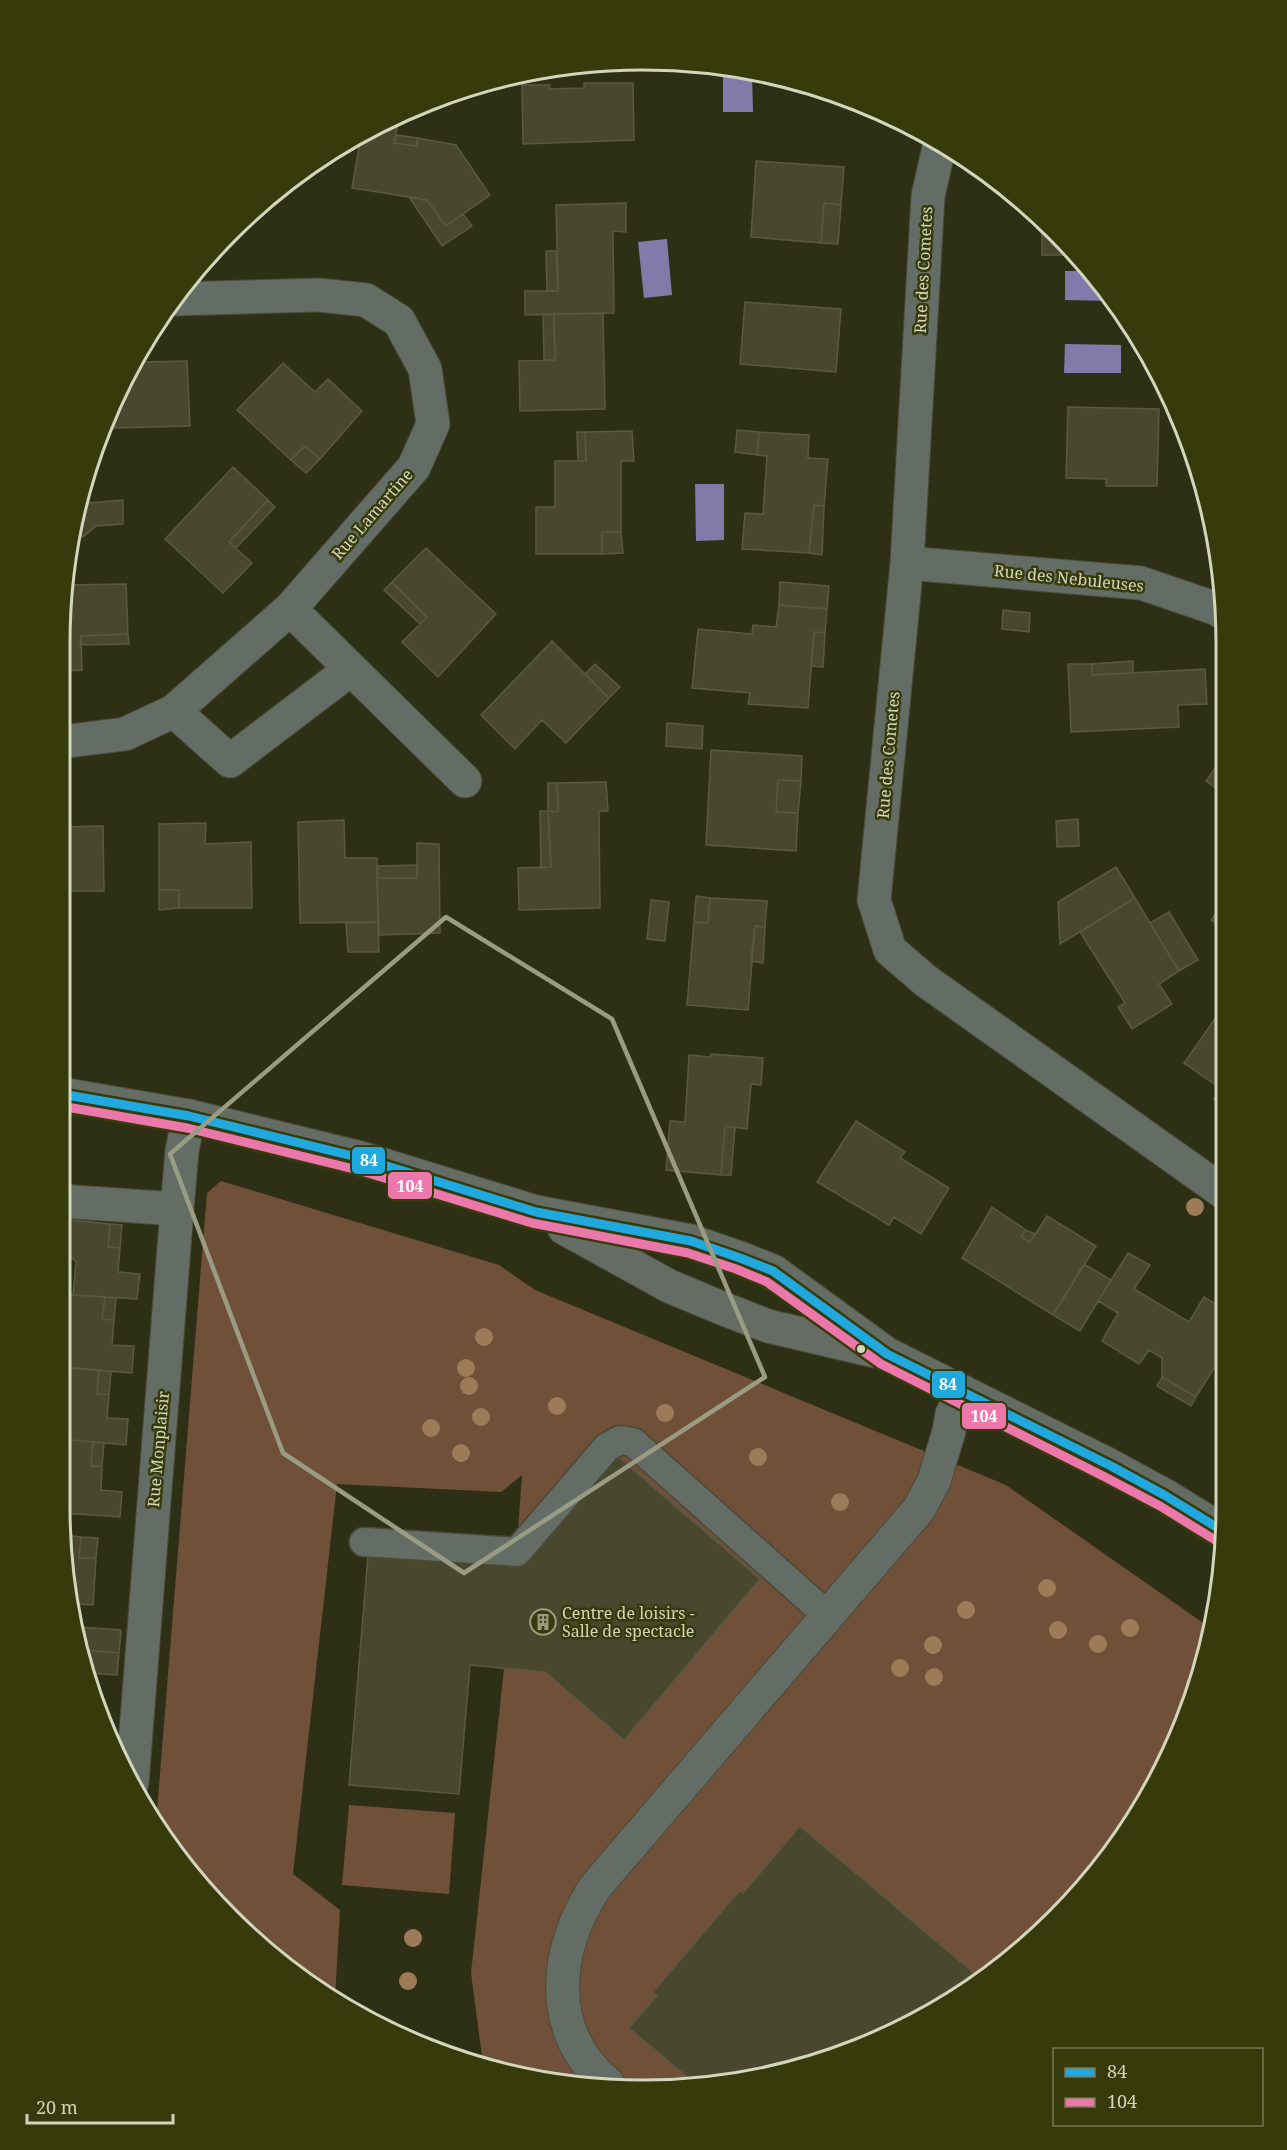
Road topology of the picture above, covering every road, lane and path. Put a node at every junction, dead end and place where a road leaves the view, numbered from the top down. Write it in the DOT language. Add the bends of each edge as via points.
graph roads {
  1 [pos="938,152"];
  2 [pos="186,299"];
  3 [pos="907,563"];
  4 [pos="1215,608"];
  5 [pos="290,609"];
  6 [pos="351,669"];
  7 [pos="174,711"];
  8 [pos="70,741"];
  9 [pos="465,781"];
  10 [pos="70,1096"];
  11 [pos="189,1116"];
  12 [pos="1216,1187"];
  13 [pos="70,1202"];
  14 [pos="177,1209"];
  15 [pos="536,1212"];
  16 [pos="887,1354"];
  17 [pos="963,1392"];
  18 [pos="1215,1527"];
  19 [pos="364,1542"];
  20 [pos="828,1616"];
  21 [pos="133,1766"];
  22 [pos="600,2078"];
  1 -- 3 [label="street, Rue des Cometes" via="928,196"];
  2 -- 5 [label="street, Rue Lamartine" via="319,295 366,300 399,321 425,369 433,424 414,467"];
  3 -- 4 [label="street, Rue des Nebuleuses" via="1141,583"];
  3 -- 12 [label="street, Rue des Cometes" via="874,900 890,950 926,981"];
  5 -- 6 [label="street"];
  5 -- 7 [label="street, Rue Lamartine"];
  6 -- 7 [label="street" via="230,761"];
  6 -- 9 [label="street"];
  7 -- 8 [label="street, Rue Lamartine" via="124,734"];
  10 -- 11 [label="street"];
  11 -- 14 [label="street, Rue Monplaisir"];
  11 -- 15 [label="street" via="361,1158"];
  13 -- 14 [label="street"];
  14 -- 21 [label="street, Rue Monplaisir"];
  15 -- 16 [label="street" via="669,1286 719,1307 768,1326"];
  15 -- 16 [label="street" via="691,1241 751,1262 773,1271"];
  16 -- 17 [label="street"];
  17 -- 18 [label="street" via="1111,1466"];
  17 -- 20 [label="street" via="952,1414 934,1481 919,1509"];
  19 -- 20 [label="lane" via="517,1552 607,1446 620,1440 633,1442"];
  20 -- 22 [label="street" via="582,1906 567,1947 562,2003 577,2050"];
}
